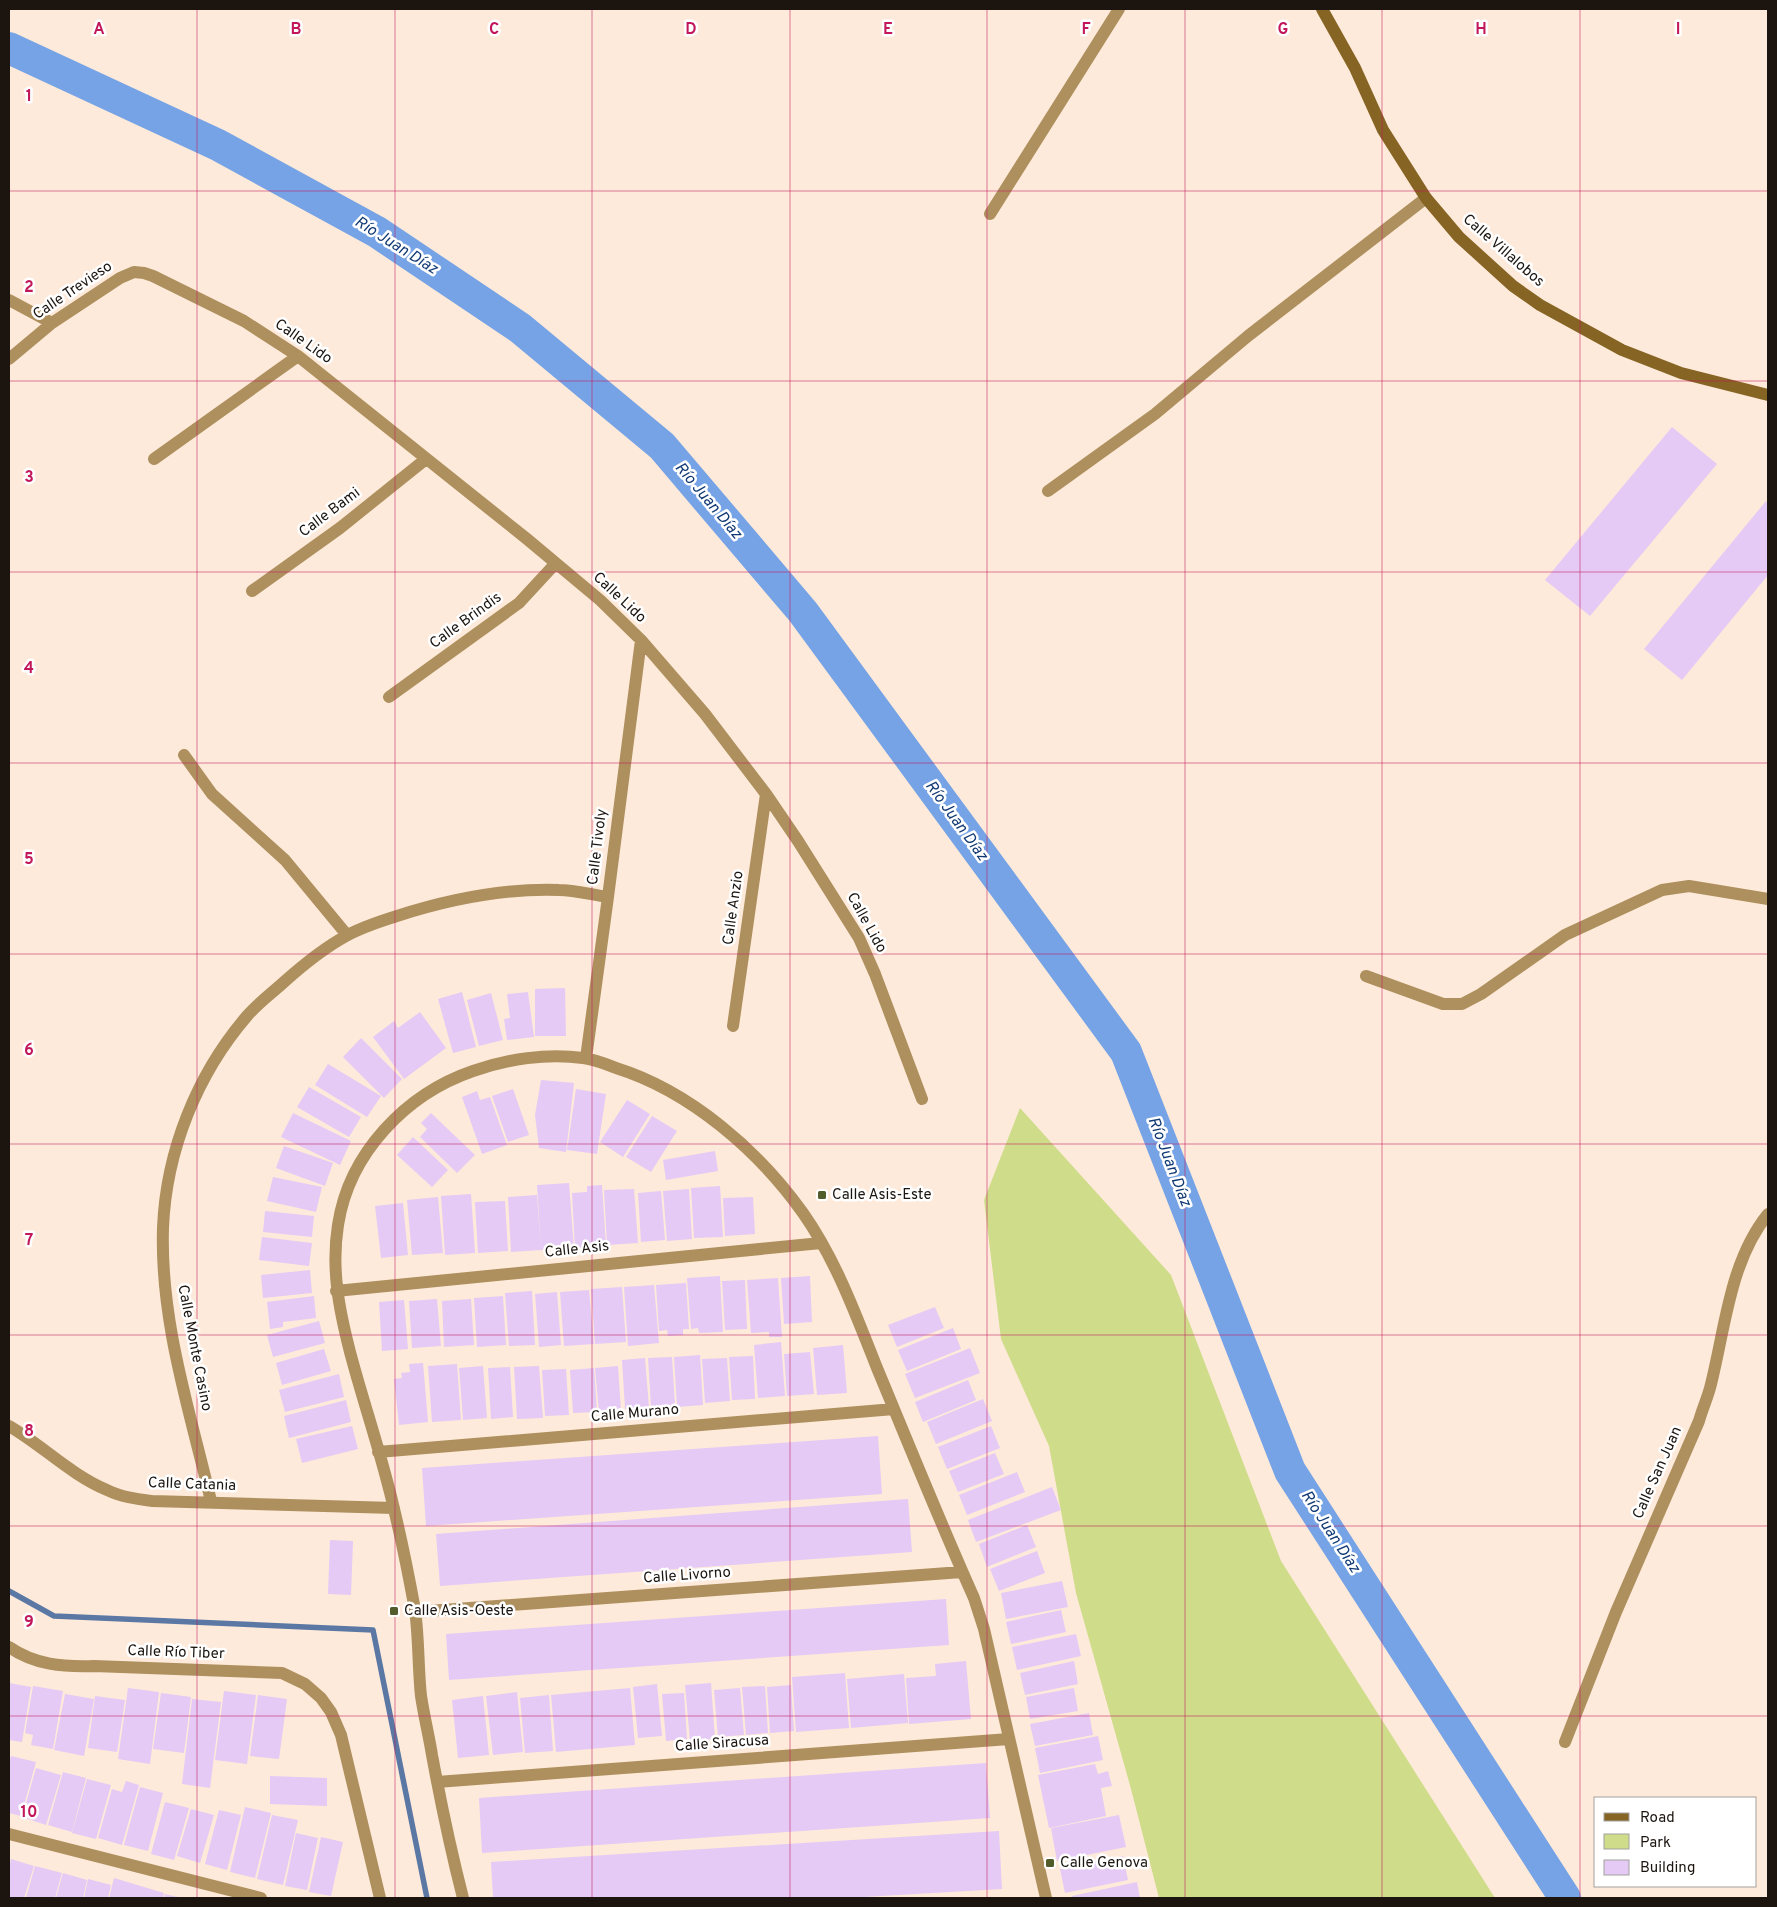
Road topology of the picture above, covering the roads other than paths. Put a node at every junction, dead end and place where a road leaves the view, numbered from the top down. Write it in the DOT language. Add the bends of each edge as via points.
graph roads {
  1 [pos="1119,9"];
  2 [pos="1322,9"];
  3 [pos="1426,198"];
  4 [pos="990,214"];
  5 [pos="134,272"];
  6 [pos="9,300"];
  7 [pos="52,322"];
  8 [pos="298,356"];
  9 [pos="9,359"];
  10 [pos="1768,395"];
  11 [pos="154,459"];
  12 [pos="426,459"];
  13 [pos="1048,491"];
  14 [pos="555,564"];
  15 [pos="252,591"];
  16 [pos="641,640"];
  17 [pos="389,697"];
  18 [pos="184,754"];
  19 [pos="766,794"];
  20 [pos="608,897"];
  21 [pos="1768,899"];
  22 [pos="347,935"];
  23 [pos="1366,976"];
  24 [pos="733,1026"];
  25 [pos="586,1058"];
  26 [pos="922,1098"];
  27 [pos="1768,1214"];
  28 [pos="821,1243"];
  29 [pos="336,1291"];
  30 [pos="894,1409"];
  31 [pos="9,1426"];
  32 [pos="378,1452"];
  33 [pos="211,1502"];
  34 [pos="394,1508"];
  35 [pos="962,1572"];
  36 [pos="415,1612"];
  37 [pos="9,1647"];
  38 [pos="1009,1739"];
  39 [pos="1565,1742"];
  40 [pos="437,1782"];
  41 [pos="9,1834"];
  42 [pos="261,1898"];
  43 [pos="380,1898"];
  44 [pos="463,1898"];
  45 [pos="1046,1898"];
  1 -- 4 [label="street"];
  2 -- 3 [label="main road, Calle Villalobos" via="1383,130"];
  3 -- 10 [label="main road, Calle Villalobos" via="1459,237 1513,286 1540,305 1622,350 1682,373"];
  3 -- 13 [label="street" via="1248,336 1155,414"];
  5 -- 7 [label="street, Calle Trevieso"];
  5 -- 8 [label="street, Calle Lido" via="144,272 192,294 244,321"];
  6 -- 7 [label="street"];
  7 -- 9 [label="street, Calle Trevieso"];
  8 -- 11 [label="street"];
  8 -- 12 [label="street, Calle Lido"];
  12 -- 14 [label="street, Calle Lido"];
  12 -- 15 [label="street, Calle Bami" via="340,528"];
  14 -- 16 [label="street, Calle Lido" via="600,600"];
  14 -- 17 [label="street, Calle Brindis" via="519,603"];
  16 -- 19 [label="street, Calle Lido" via="705,714"];
  16 -- 20 [label="street, Calle Tivoly"];
  18 -- 22 [label="street" via="212,794 285,860"];
  19 -- 24 [label="street, Calle Anzio"];
  19 -- 26 [label="street, Calle Lido" via="859,938"];
  20 -- 22 [label="street, Calle Monte Casino" via="561,890 490,893 426,906"];
  20 -- 25 [label="street, Calle Tivoly"];
  21 -- 23 [label="street" via="1689,886 1662,890 1565,935 1462,1004 1443,1004"];
  22 -- 33 [label="street, Calle Monte Casino" via="303,966 261,1002 236,1030 205,1075 193,1099 169,1176 163,1227 163,1273 168,1318"];
  25 -- 28 [label="street" via="640,1075 692,1104 764,1165 805,1215"];
  25 -- 29 [label="street" via="514,1060 481,1068 450,1079 399,1115 378,1135 348,1188 338,1222"];
  27 -- 39 [label="street, Calle San Juan" via="1754,1236 1733,1286 1710,1388 1699,1421 1616,1612"];
  28 -- 29 [label="street, Calle Asis"];
  28 -- 30 [label="street" via="842,1283"];
  29 -- 32 [label="street"];
  30 -- 32 [label="street, Calle Murano"];
  30 -- 35 [label="street"];
  31 -- 33 [label="street, Calle Catania" via="107,1490 129,1498 152,1501"];
  32 -- 34 [label="street"];
  33 -- 34 [label="street, Calle Catania"];
  34 -- 36 [label="street"];
  35 -- 36 [label="street, Calle Livorno"];
  35 -- 38 [label="street" via="984,1629"];
  36 -- 40 [label="street" via="422,1698"];
  37 -- 43 [label="street, Calle Río Tiber" via="46,1664 282,1673 313,1690 331,1712 341,1735"];
  38 -- 40 [label="street, Calle Siracusa"];
  38 -- 45 [label="street"];
  40 -- 44 [label="street"];
  41 -- 42 [label="street"];
}
